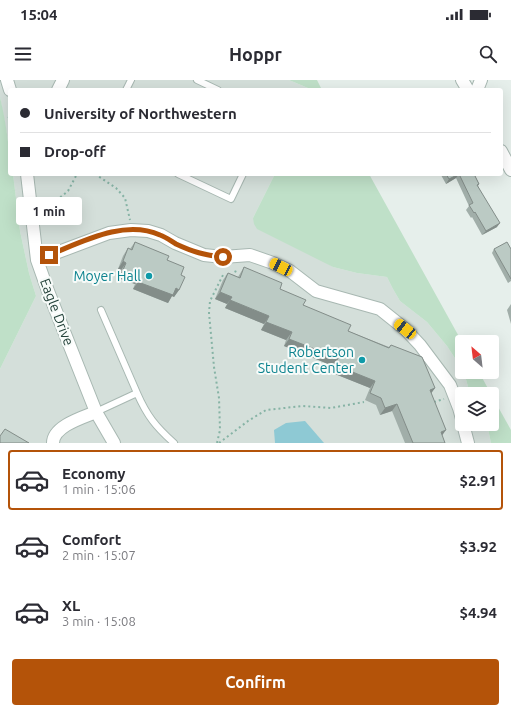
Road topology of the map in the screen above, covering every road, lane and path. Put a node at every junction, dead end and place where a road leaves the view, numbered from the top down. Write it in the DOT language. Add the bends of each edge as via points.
graph roads {
  1 [pos="197,80"];
  2 [pos="214,88"];
  3 [pos="503,155"];
  4 [pos="511,170"];
  5 [pos="27,176"];
  6 [pos="76,176"];
  7 [pos="98,176"];
  8 [pos="182,176"];
  9 [pos="242,176"];
  10 [pos="42,220"];
  11 [pos="131,222"];
  12 [pos="38,260"];
  13 [pos="237,267"];
  14 [pos="101,310"];
  15 [pos="137,393"];
  16 [pos="449,397"];
  17 [pos="455,398"];
  18 [pos="364,402"];
  19 [pos="434,402"];
  20 [pos="96,412"];
  21 [pos="465,431"];
  22 [pos="53,443"];
  23 [pos="114,443"];
  24 [pos="174,443"];
  25 [pos="218,443"];
  26 [pos="468,443"];
  1 -- 2 [label="lane"];
  3 -- 4 [label="street"];
  5 -- 12 [label="street, Eagle Drive"];
  6 -- 10 [label="path" via="68,191 51,205"];
  7 -- 11 [label="path" via="116,188 125,198"];
  8 -- 9 [label="lane" via="231,199"];
  12 -- 17 [label="street" via="109,233 131,230 161,235 204,255 250,255 290,271 316,291 380,309 420,345 450,385"];
  12 -- 20 [label="street, Eagle Drive"];
  13 -- 25 [label="path" via="232,278 223,275 210,301 214,367 220,398"];
  14 -- 15 [label="lane"];
  15 -- 20 [label="lane"];
  15 -- 24 [label="lane" via="143,408 156,426"];
  16 -- 19 [label="path"];
  18 -- 25 [label="path" via="331,408 303,406 266,410"];
  20 -- 22 [label="street" via="64,426 53,439"];
  20 -- 23 [label="street, Eagle Drive"];
  21 -- 26 [label="street"];
}
